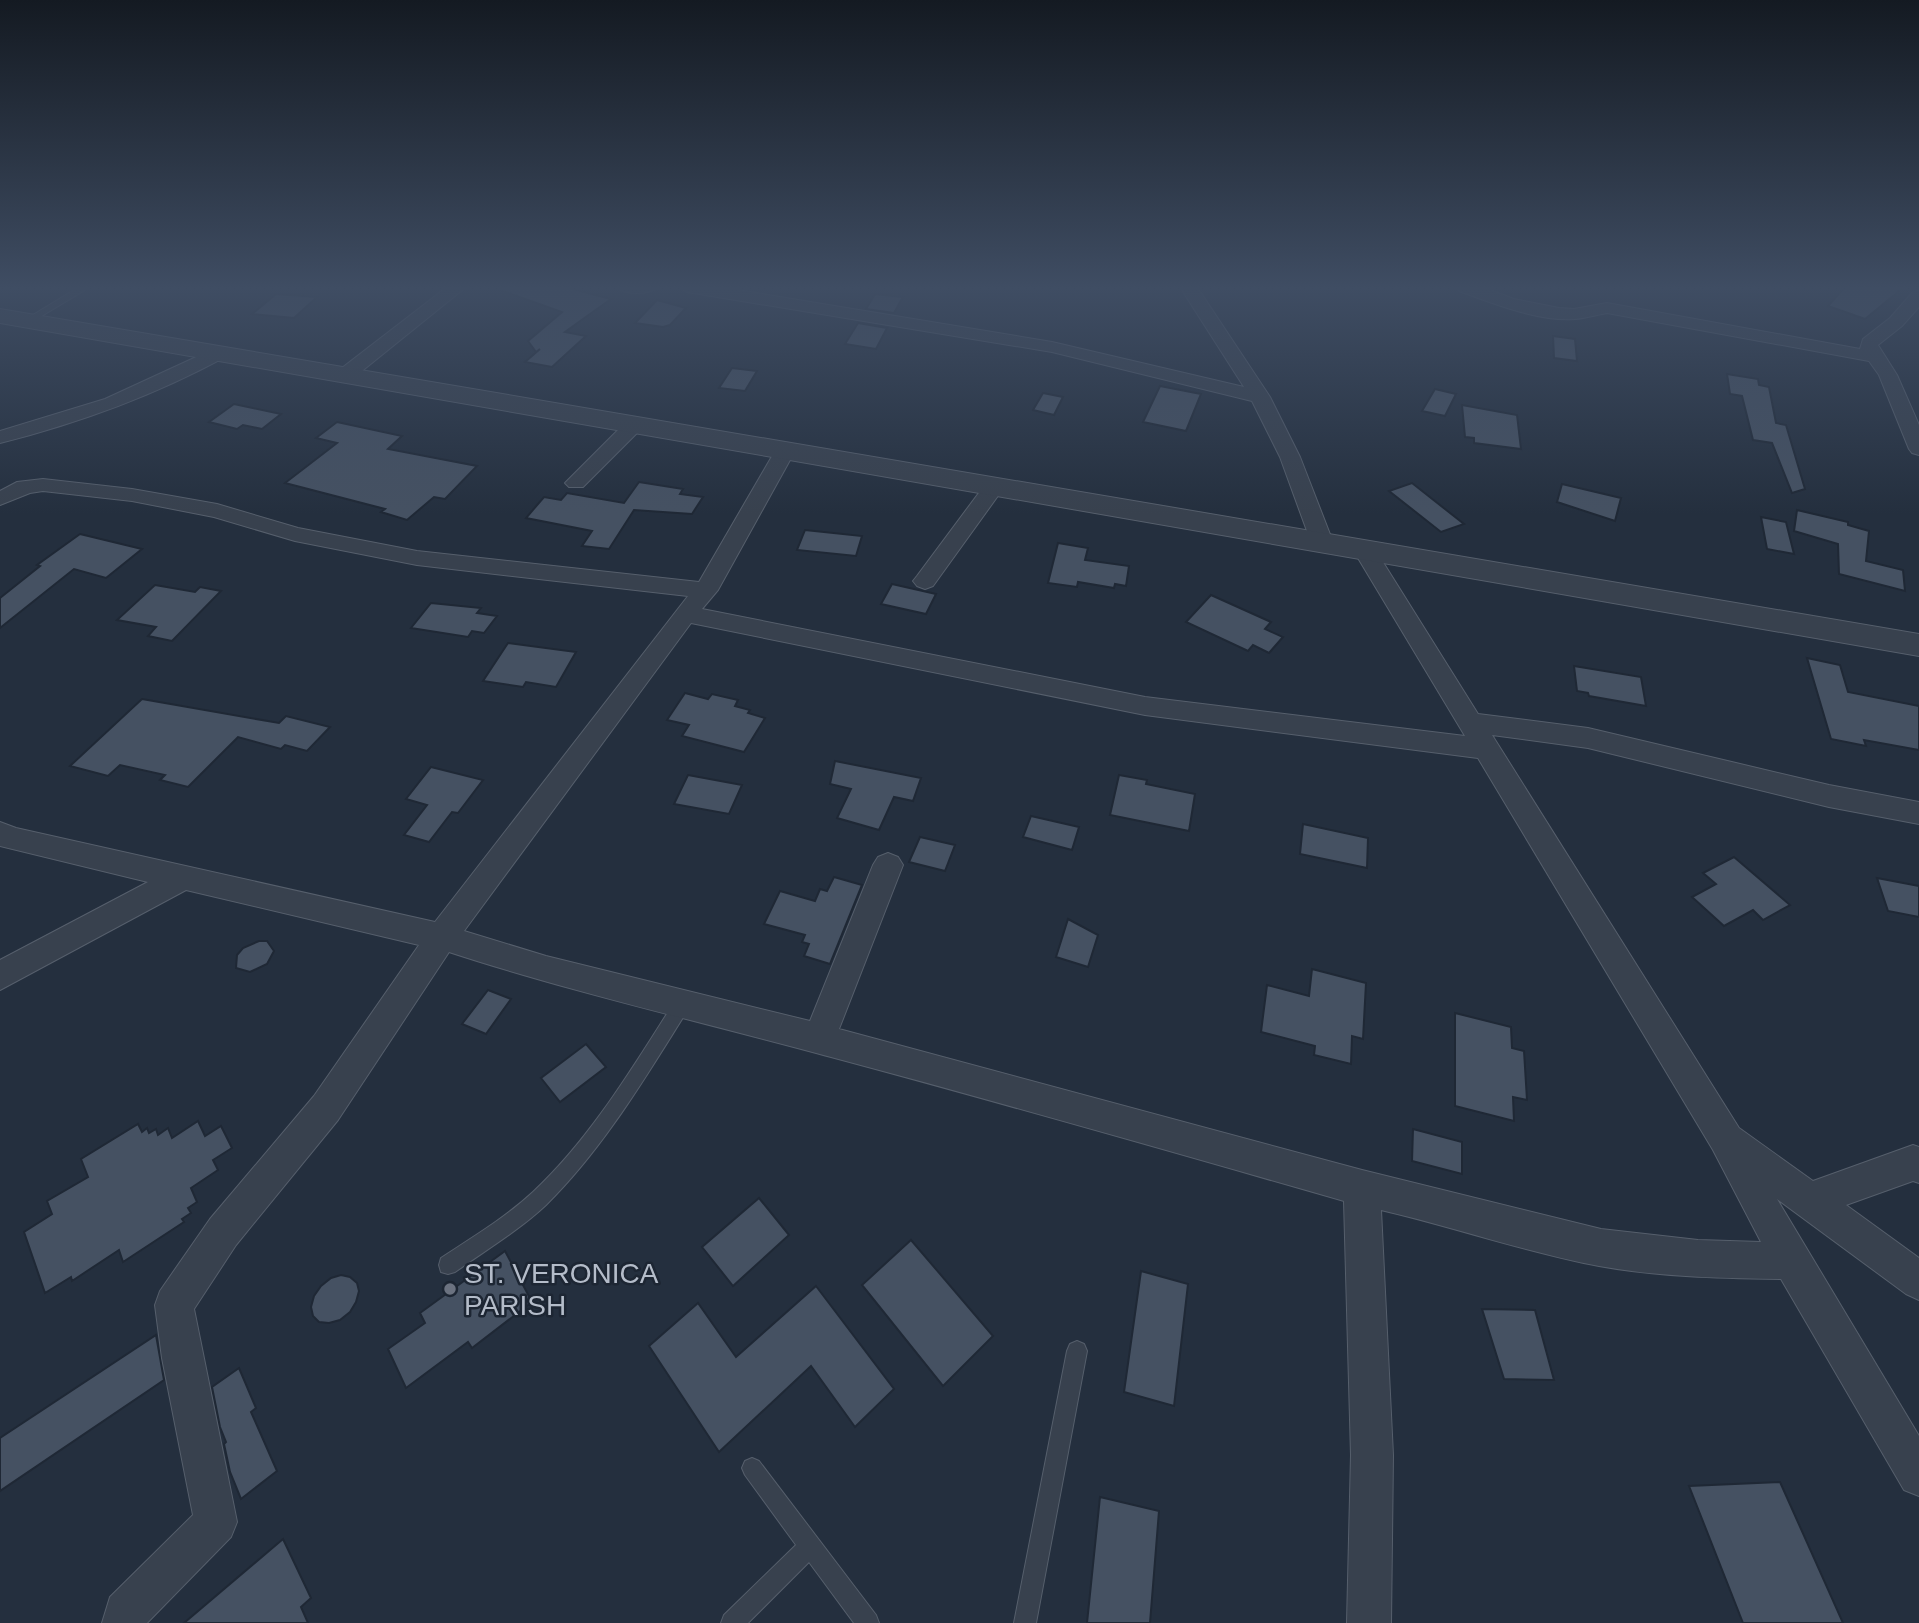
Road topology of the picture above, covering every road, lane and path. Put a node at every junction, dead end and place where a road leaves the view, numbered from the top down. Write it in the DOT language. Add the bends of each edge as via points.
graph roads {
  1 [pos="202,363"];
  2 [pos="271,363"];
  3 [pos="361,363"];
  4 [pos="1117,363"];
  5 [pos="1238,363"];
  6 [pos="1880,363"];
  7 [pos="345,375"];
  8 [pos="1260,397"];
  9 [pos="634,425"];
  10 [pos="0,437"];
  11 [pos="1919,449"];
  12 [pos="785,451"];
  13 [pos="576,483"];
  14 [pos="994,486"];
  15 [pos="0,499"];
  16 [pos="1322,542"];
  17 [pos="1363,548"];
  18 [pos="925,581"];
  19 [pos="706,590"];
  20 [pos="685,614"];
  21 [pos="1919,645"];
  22 [pos="1477,736"];
  23 [pos="1919,813"];
  24 [pos="0,833"];
  25 [pos="888,865"];
  26 [pos="184,877"];
  27 [pos="442,937"];
  28 [pos="0,976"];
  29 [pos="683,1003"];
  30 [pos="819,1038"];
  31 [pos="1725,1138"];
  32 [pos="1919,1165"];
  33 [pos="1362,1188"];
  34 [pos="1811,1200"];
  35 [pos="1791,1261"];
  36 [pos="448,1265"];
  37 [pos="1919,1281"];
  38 [pos="1077,1351"];
  39 [pos="752,1468"];
  40 [pos="1919,1475"];
  41 [pos="810,1546"];
  42 [pos="124,1623"];
  43 [pos="732,1623"];
  44 [pos="868,1623"];
  45 [pos="1025,1623"];
  46 [pos="1370,1623"];
  1 -- 10 [label="street" via="73,418"];
  2 -- 7 [label="street"];
  3 -- 7 [label="street"];
  4 -- 8 [label="street"];
  5 -- 8 [label="street"];
  6 -- 11 [label="street"];
  7 -- 9 [label="street"];
  8 -- 16 [label="street" via="1290,457"];
  9 -- 12 [label="street"];
  9 -- 13 [label="street"];
  12 -- 14 [label="street"];
  12 -- 19 [label="street"];
  14 -- 16 [label="street"];
  14 -- 18 [label="street"];
  15 -- 19 [label="street" via="24,487 43,485 132,495 417,558"];
  16 -- 17 [label="street"];
  17 -- 21 [label="street"];
  17 -- 22 [label="street"];
  19 -- 20 [label="street"];
  20 -- 22 [label="street" via="1145,706"];
  20 -- 27 [label="street"];
  22 -- 23 [label="street" via="1588,738"];
  22 -- 31 [label="street"];
  24 -- 26 [label="street"];
  25 -- 30 [label="street"];
  26 -- 27 [label="street"];
  26 -- 28 [label="street"];
  27 -- 29 [label="street" via="546,970"];
  27 -- 42 [label="street" via="326,1108 223,1232 174,1305 216,1522 126,1613"];
  29 -- 30 [label="street"];
  29 -- 36 [label="lane" via="560,1178 515,1220"];
  30 -- 33 [label="street"];
  31 -- 34 [label="street"];
  31 -- 35 [label="street"];
  32 -- 34 [label="street" via="1913,1163"];
  33 -- 35 [label="street" via="1601,1248 1698,1259"];
  33 -- 46 [label="street" via="1371,1455"];
  34 -- 37 [label="street"];
  35 -- 40 [label="street"];
  38 -- 45 [label="lane"];
  39 -- 41 [label="lane"];
  41 -- 43 [label="lane"];
  41 -- 44 [label="lane"];
}
